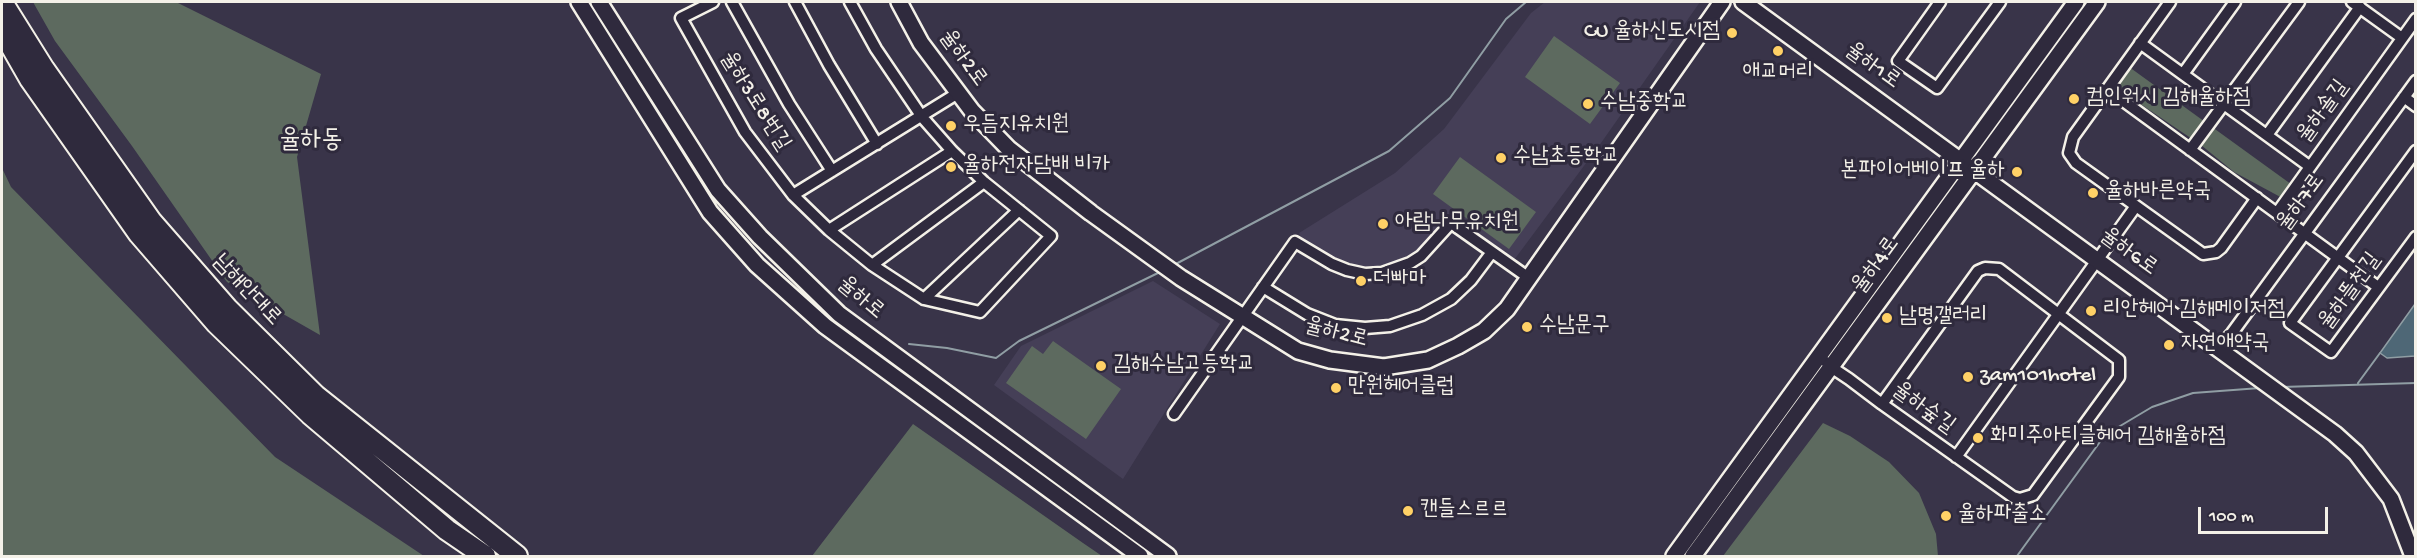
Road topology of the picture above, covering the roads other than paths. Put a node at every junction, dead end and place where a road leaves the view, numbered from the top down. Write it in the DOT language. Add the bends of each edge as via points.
graph roads {
  1 [pos="2,2"];
  2 [pos="600,2"];
  3 [pos="713,2"];
  4 [pos="732,2"];
  5 [pos="795,2"];
  6 [pos="850,2"];
  7 [pos="899,2"];
  8 [pos="1722,2"];
  9 [pos="1743,2"];
  10 [pos="1940,2"];
  11 [pos="2000,2"];
  12 [pos="2076,2"];
  13 [pos="2097,2"];
  14 [pos="2170,2"];
  15 [pos="2235,2"];
  16 [pos="2299,2"];
  17 [pos="2356,4"];
  18 [pos="581,6"];
  19 [pos="2415,19"];
  20 [pos="2,30"];
  21 [pos="2402,38"];
  22 [pos="2140,44"];
  23 [pos="2183,74"];
  24 [pos="2415,81"];
  25 [pos="2107,89"];
  26 [pos="958,93"];
  27 [pos="2404,97"];
  28 [pos="2224,104"];
  29 [pos="2415,106"];
  30 [pos="922,117"];
  31 [pos="2267,135"];
  32 [pos="877,144"];
  33 [pos="2190,150"];
  34 [pos="952,151"];
  35 [pos="2415,151"];
  36 [pos="1961,160"];
  37 [pos="2309,166"];
  38 [pos="1975,170"];
  39 [pos="832,171"];
  40 [pos="984,182"];
  41 [pos="793,195"];
  42 [pos="2257,198"];
  43 [pos="2136,206"];
  44 [pos="1019,210"];
  45 [pos="2277,213"];
  46 [pos="829,230"];
  47 [pos="2304,233"];
  48 [pos="2415,237"];
  49 [pos="1492,252"];
  50 [pos="2338,257"];
  51 [pos="2097,259"];
  52 [pos="872,264"];
  53 [pos="1529,278"];
  54 [pos="1263,287"];
  55 [pos="2378,287"];
  56 [pos="924,299"];
  57 [pos="2058,313"];
  58 [pos="1243,316"];
  59 [pos="2219,347"];
  60 [pos="1820,354"];
  61 [pos="1831,367"];
  62 [pos="1882,404"];
  63 [pos="1174,414"];
  64 [pos="1956,457"];
  65 [pos="485,556"];
  66 [pos="517,556"];
  67 [pos="1140,556"];
  68 [pos="1168,556"];
  69 [pos="1674,556"];
  70 [pos="1693,556"];
  71 [pos="2414,556"];
  1 -- 66 [label="highway, 남해안대로" via="151,222 227,308 316,396"];
  2 -- 18 [label="main road"];
  2 -- 68 [label="main road, 율하로" via="718,190 760,237 839,314"];
  3 -- 41 [label="street, 율하3로8번길" via="681,18 745,132"];
  4 -- 39 [label="street, 율하3로8번길"];
  5 -- 32 [label="street"];
  6 -- 30 [label="street"];
  7 -- 26 [label="main road, 율하2로" via="921,43"];
  8 -- 53 [label="main road, 율하2로"];
  9 -- 36 [label="main road, 율하1로"];
  10 -- 11 [label="street" via="1898,60 1936,88"];
  12 -- 36 [label="main road, 율하4로"];
  13 -- 38 [label="main road, 율하4로"];
  14 -- 22 [label="street"];
  15 -- 23 [label="street"];
  16 -- 28 [label="street"];
  17 -- 21 [label="street, 율하솔길"];
  17 -- 31 [label="street, 율하솔길"];
  18 -- 67 [label="main road, 율하로" via="710,212 757,265 825,326"];
  19 -- 21 [label="street, 율하솔길"];
  20 -- 65 [label="highway, 남해안대로" via="30,79 139,234 216,323 310,414 447,530"];
  21 -- 37 [label="street, 율하솔길"];
  22 -- 23 [label="street, 율하솔길"];
  22 -- 25 [label="street"];
  23 -- 28 [label="street, 율하솔길"];
  24 -- 27 [label="street, 율하7로"];
  25 -- 33 [label="street, 율하뜰천길"];
  25 -- 43 [label="street" via="2073,137 2069,153 2076,164"];
  26 -- 30 [label="street"];
  26 -- 58 [label="main road, 율하2로" via="1009,149 1148,255"];
  27 -- 29 [label="street"];
  27 -- 47 [label="street, 율하7로"];
  28 -- 31 [label="street, 율하솔길"];
  28 -- 33 [label="street"];
  30 -- 32 [label="street"];
  30 -- 34 [label="street"];
  31 -- 37 [label="street, 율하솔길"];
  32 -- 39 [label="street"];
  33 -- 42 [label="street, 율하뜰천길"];
  34 -- 40 [label="street"];
  34 -- 46 [label="street"];
  35 -- 50 [label="street, 율하뜰천길"];
  36 -- 38 [label="main road, 율하1로"];
  36 -- 60 [label="main road, 율하4로"];
  37 -- 45 [label="street"];
  38 -- 51 [label="main road, 율하6로"];
  38 -- 61 [label="main road, 율하4로"];
  39 -- 41 [label="street"];
  40 -- 44 [label="street"];
  40 -- 52 [label="street"];
  41 -- 46 [label="street"];
  42 -- 43 [label="street" via="2221,248 2210,254 2203,254"];
  42 -- 45 [label="street, 율하뜰천길"];
  43 -- 51 [label="street, 율하숲길"];
  44 -- 56 [label="street"];
  44 -- 56 [label="street" via="1051,236 980,312"];
  45 -- 47 [label="street, 율하뜰천길"];
  46 -- 52 [label="street"];
  47 -- 50 [label="street, 율하뜰천길"];
  47 -- 59 [label="street, 율하7로"];
  48 -- 55 [label="street, 율하뜰천길"];
  49 -- 53 [label="street"];
  49 -- 54 [label="street" via="1451,299 1390,326 1335,325 1307,314"];
  49 -- 54 [label="street" via="1451,223 1431,247 1410,263 1382,273 1365,274 1332,264 1295,242"];
  50 -- 55 [label="street"];
  50 -- 55 [label="street, 율하뜰천길" via="2290,323 2331,352"];
  51 -- 57 [label="street, 율하숲길"];
  51 -- 59 [label="main road, 율하6로"];
  52 -- 56 [label="street"];
  53 -- 58 [label="main road, 율하2로" via="1507,309 1484,331 1428,360 1384,367 1298,351"];
  54 -- 58 [label="street"];
  57 -- 62 [label="street" via="1999,269 1978,271"];
  57 -- 64 [label="street, 율하숲길"];
  57 -- 64 [label="street" via="2120,360 2119,377 2030,497 2013,497"];
  58 -- 63 [label="street"];
  59 -- 71 [label="main road, 율하6로" via="2356,453 2391,500"];
  60 -- 61 [label="street, 율하숲길"];
  60 -- 69 [label="main road, 율하4로"];
  61 -- 62 [label="street, 율하숲길"];
  61 -- 70 [label="main road, 율하4로"];
  62 -- 64 [label="street, 율하숲길"];
}
